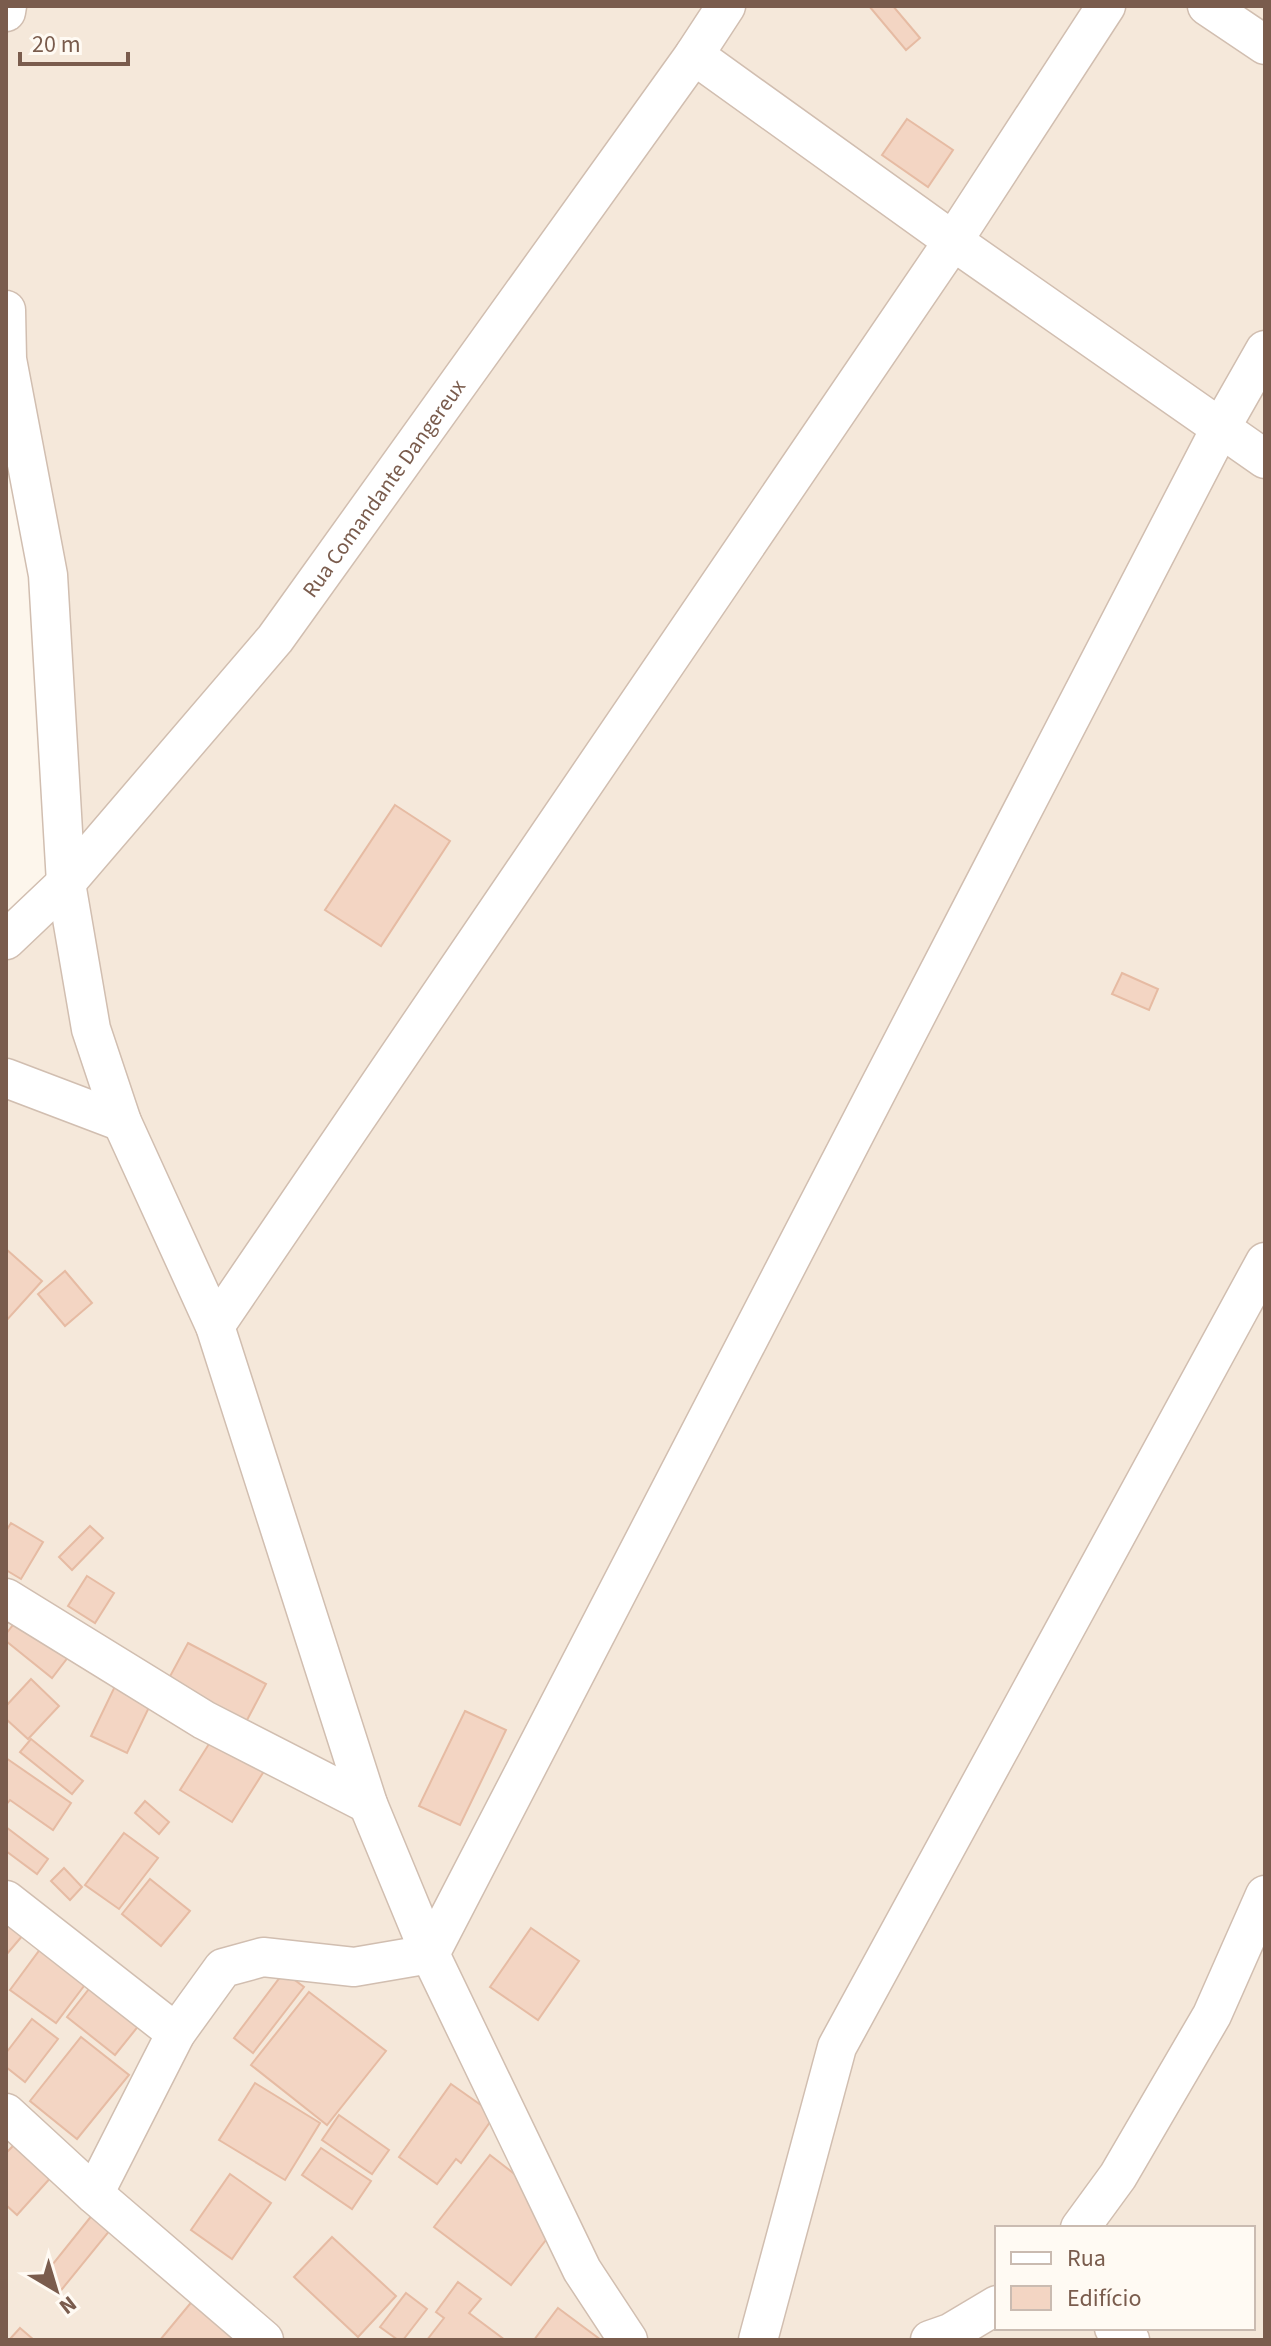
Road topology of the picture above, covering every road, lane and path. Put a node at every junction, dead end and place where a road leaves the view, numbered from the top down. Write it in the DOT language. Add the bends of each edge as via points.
graph roads {
  1 [pos="726,6"];
  2 [pos="1106,6"];
  3 [pos="1207,6"];
  4 [pos="1265,45"];
  5 [pos="694,55"];
  6 [pos="953,241"];
  7 [pos="6,310"];
  8 [pos="1265,350"];
  9 [pos="6,359"];
  10 [pos="1220,429"];
  11 [pos="1265,459"];
  12 [pos="66,883"];
  13 [pos="6,940"];
  14 [pos="6,1078"];
  15 [pos="122,1122"];
  16 [pos="1265,1262"];
  17 [pos="215,1326"];
  18 [pos="6,1598"];
  19 [pos="368,1804"];
  20 [pos="1265,1895"];
  21 [pos="6,1900"];
  22 [pos="430,1954"];
  23 [pos="176,2033"];
  24 [pos="6,2113"];
  25 [pos="94,2194"];
  26 [pos="1081,2226"];
  27 [pos="995,2306"];
  28 [pos="264,2340"];
  29 [pos="628,2340"];
  30 [pos="758,2340"];
  31 [pos="930,2340"];
  1 -- 5 [label="street, Rua Comandante Dangereux"];
  2 -- 6 [label="street"];
  3 -- 4 [label="street"];
  5 -- 6 [label="street"];
  5 -- 12 [label="street, Rua Comandante Dangereux" via="275,639"];
  6 -- 10 [label="street"];
  6 -- 17 [label="street"];
  7 -- 9 [label="street"];
  8 -- 10 [label="street"];
  9 -- 12 [label="street" via="48,575"];
  10 -- 11 [label="street"];
  10 -- 22 [label="street"];
  12 -- 13 [label="street, Rua Comandante Dangereux"];
  12 -- 15 [label="street" via="91,1029"];
  14 -- 15 [label="street"];
  15 -- 17 [label="street"];
  16 -- 30 [label="street" via="837,2047"];
  17 -- 19 [label="street"];
  18 -- 19 [label="street" via="204,1720"];
  19 -- 22 [label="street"];
  20 -- 26 [label="street" via="1212,2015 1118,2176"];
  21 -- 23 [label="street"];
  22 -- 23 [label="street" via="354,1967 263,1957 223,1968"];
  22 -- 29 [label="street" via="582,2270"];
  23 -- 25 [label="street"];
  24 -- 25 [label="street"];
  25 -- 28 [label="street"];
  27 -- 31 [label="street"];
}
